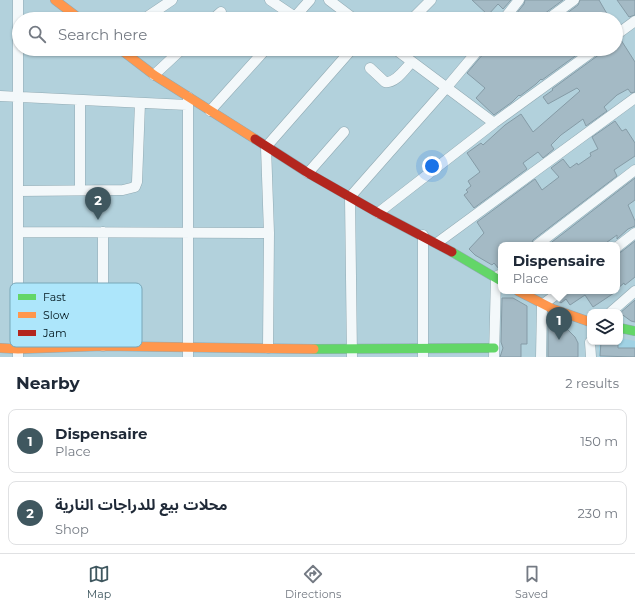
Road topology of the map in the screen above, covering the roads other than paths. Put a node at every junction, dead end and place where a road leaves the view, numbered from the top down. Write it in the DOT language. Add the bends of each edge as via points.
graph roads {
  1 [pos="18,0"];
  2 [pos="172,0"];
  3 [pos="270,0"];
  4 [pos="310,0"];
  5 [pos="329,0"];
  6 [pos="431,0"];
  7 [pos="519,0"];
  8 [pos="574,0"];
  9 [pos="61,1"];
  10 [pos="18,12"];
  11 [pos="73,12"];
  12 [pos="154,12"];
  13 [pos="286,12"];
  14 [pos="299,12"];
  15 [pos="345,12"];
  16 [pos="419,12"];
  17 [pos="511,12"];
  18 [pos="558,12"];
  19 [pos="635,21"];
  20 [pos="623,30"];
  21 [pos="18,56"];
  22 [pos="129,56"];
  23 [pos="174,56"];
  24 [pos="260,56"];
  25 [pos="346,56"];
  26 [pos="404,56"];
  27 [pos="473,56"];
  28 [pos="586,56"];
  29 [pos="412,62"];
  30 [pos="370,68"];
  31 [pos="154,75"];
  32 [pos="447,87"];
  33 [pos="0,96"];
  34 [pos="18,97"];
  35 [pos="635,98"];
  36 [pos="80,100"];
  37 [pos="187,101"];
  38 [pos="140,103"];
  39 [pos="210,111"];
  40 [pos="494,123"];
  41 [pos="344,132"];
  42 [pos="266,147"];
  43 [pos="635,170"];
  44 [pos="308,173"];
  45 [pos="80,190"];
  46 [pos="18,191"];
  47 [pos="350,197"];
  48 [pos="378,213"];
  49 [pos="18,232"];
  50 [pos="104,232"];
  51 [pos="187,233"];
  52 [pos="269,233"];
  53 [pos="635,233"];
  54 [pos="423,235"];
  55 [pos="437,242"];
  56 [pos="541,242"];
  57 [pos="620,245"];
  58 [pos="498,276"];
  59 [pos="18,283"];
  60 [pos="104,283"];
  61 [pos="498,292"];
  62 [pos="635,292"];
  63 [pos="523,294"];
  64 [pos="557,294"];
  65 [pos="542,305"];
  66 [pos="615,309"];
  67 [pos="587,321"];
  68 [pos="623,329"];
  69 [pos="635,331"];
  70 [pos="590,345"];
  71 [pos="91,347"];
  72 [pos="117,347"];
  73 [pos="0,348"];
  74 [pos="268,348"];
  75 [pos="188,352"];
  76 [pos="423,352"];
  77 [pos="494,352"];
  78 [pos="18,353"];
  79 [pos="352,353"];
  80 [pos="541,357"];
  81 [pos="591,357"];
  1 -- 10 [label="street"];
  2 -- 12 [label="street"];
  3 -- 13 [label="street"];
  4 -- 14 [label="street"];
  5 -- 15 [label="street"];
  6 -- 16 [label="street"];
  7 -- 17 [label="street"];
  8 -- 18 [label="street"];
  9 -- 11 [label="street"];
  19 -- 20 [label="street"];
  21 -- 34 [label="street"];
  22 -- 31 [label="street"];
  23 -- 31 [label="street"];
  24 -- 39 [label="street"];
  25 -- 42 [label="street"];
  26 -- 29 [label="street"];
  27 -- 32 [label="street"];
  28 -- 40 [label="street"];
  29 -- 30 [label="street" via="391,82 385,82"];
  29 -- 32 [label="street"];
  31 -- 37 [label="street"];
  32 -- 40 [label="street"];
  32 -- 47 [label="street"];
  33 -- 34 [label="street"];
  34 -- 36 [label="street"];
  34 -- 46 [label="street"];
  35 -- 55 [label="street"];
  36 -- 38 [label="street"];
  36 -- 45 [label="street"];
  37 -- 38 [label="street"];
  37 -- 39 [label="street"];
  37 -- 51 [label="street"];
  38 -- 45 [label="street" via="135,187 123,190"];
  39 -- 42 [label="street"];
  40 -- 48 [label="street"];
  41 -- 44 [label="street"];
  42 -- 44 [label="street"];
  42 -- 52 [label="street"];
  43 -- 56 [label="street"];
  44 -- 47 [label="street"];
  45 -- 46 [label="street"];
  46 -- 49 [label="street"];
  47 -- 48 [label="street"];
  47 -- 79 [label="street"];
  48 -- 54 [label="street"];
  49 -- 50 [label="street"];
  49 -- 59 [label="street"];
  50 -- 51 [label="street"];
  50 -- 60 [label="street"];
  51 -- 52 [label="street"];
  51 -- 75 [label="street"];
  52 -- 74 [label="street"];
  53 -- 57 [label="street"];
  54 -- 55 [label="street"];
  54 -- 76 [label="street"];
  55 -- 58 [label="street"];
  61 -- 77 [label="street"];
  62 -- 66 [label="street"];
  63 -- 65 [label="street"];
  64 -- 65 [label="street"];
  65 -- 67 [label="street" via="561,314"];
  65 -- 80 [label="street"];
  68 -- 69 [label="street"];
  70 -- 81 [label="street"];
  71 -- 78 [label="street"];
  72 -- 75 [label="street"];
  73 -- 78 [label="street"];
  74 -- 75 [label="street"];
  74 -- 79 [label="street"];
  76 -- 77 [label="street"];
  76 -- 79 [label="street"];
}
